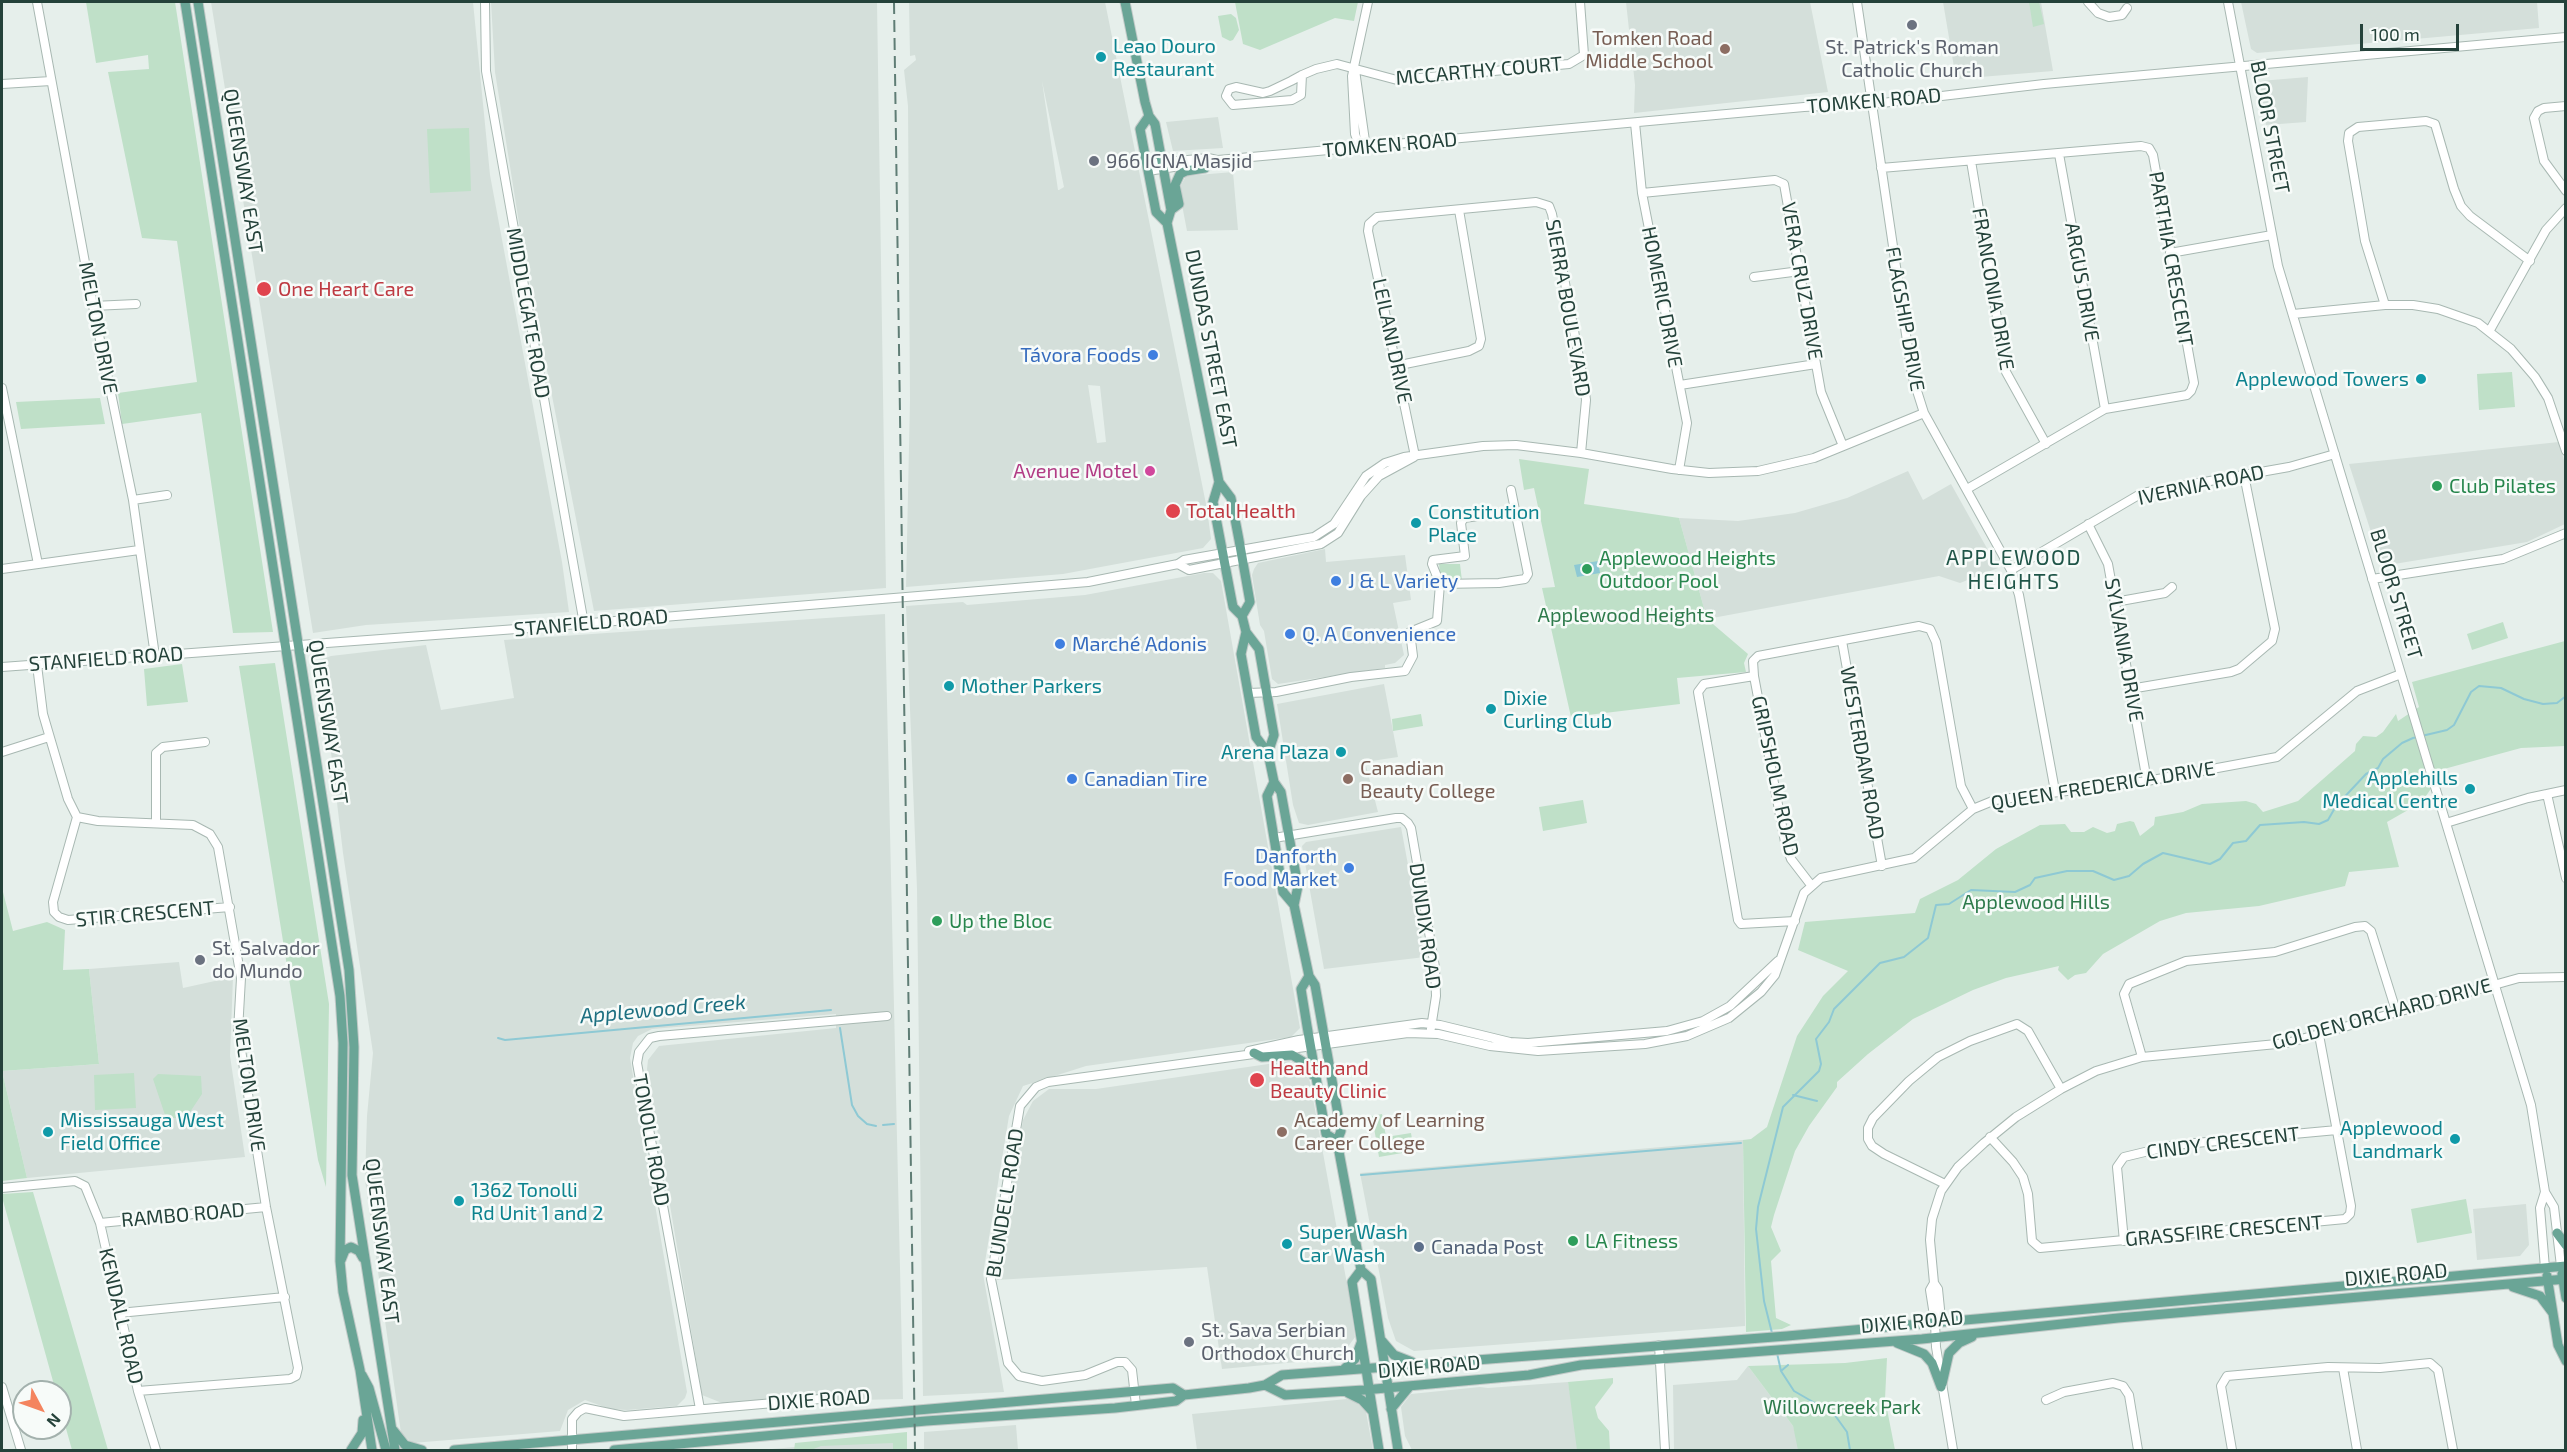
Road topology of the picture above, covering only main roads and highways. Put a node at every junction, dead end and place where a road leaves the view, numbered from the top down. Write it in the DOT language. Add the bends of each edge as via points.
graph roads {
  1 [pos="185,2"];
  2 [pos="198,2"];
  3 [pos="1125,2"];
  4 [pos="1149,116"];
  5 [pos="1208,164"];
  6 [pos="1171,210"];
  7 [pos="1167,223"];
  8 [pos="1219,482"];
  9 [pos="1242,616"];
  10 [pos="1246,632"];
  11 [pos="1268,753"];
  12 [pos="1274,782"];
  13 [pos="1294,904"];
  14 [pos="1309,976"];
  15 [pos="1250,1054"];
  16 [pos="1319,1091"];
  17 [pos="1337,1141"];
  18 [pos="2557,1233"];
  19 [pos="2565,1245"];
  20 [pos="364,1260"];
  21 [pos="340,1261"];
  22 [pos="2563,1266"];
  23 [pos="2545,1268"];
  24 [pos="1361,1270"];
  25 [pos="2564,1279"];
  26 [pos="2548,1280"];
  27 [pos="2501,1285"];
  28 [pos="2565,1298"];
  29 [pos="2553,1314"];
  30 [pos="1979,1334"];
  31 [pos="1380,1338"];
  32 [pos="1362,1341"];
  33 [pos="1892,1342"];
  34 [pos="2565,1361"];
  35 [pos="1417,1364"];
  36 [pos="1384,1366"];
  37 [pos="1366,1368"];
  38 [pos="1343,1370"];
  39 [pos="360,1371"];
  40 [pos="1265,1384"];
  41 [pos="1410,1386"];
  42 [pos="1388,1388"];
  43 [pos="1370,1390"];
  44 [pos="1346,1392"];
  45 [pos="363,1393"];
  46 [pos="1184,1395"];
  47 [pos="1391,1409"];
  48 [pos="1373,1412"];
  49 [pos="753,1423"];
  50 [pos="392,1428"];
  51 [pos="753,1438"];
  52 [pos="351,1450"];
  53 [pos="372,1450"];
  54 [pos="386,1450"];
  55 [pos="396,1450"];
  56 [pos="422,1450"];
  57 [pos="454,1450"];
  58 [pos="614,1450"];
  59 [pos="1379,1450"];
  60 [pos="1398,1450"];
  1 -- 21 [label="main road, QUEENSWAY EAST" via="340,996"];
  2 -- 20 [label="main road, QUEENSWAY EAST" via="353,1002 352,1175"];
  3 -- 4 [label="main road, DUNDAS STREET EAST"];
  4 -- 6 [label="main road, DUNDAS STREET EAST" via="1155,124"];
  4 -- 7 [label="main road, DUNDAS STREET EAST" via="1140,129 1156,212"];
  5 -- 6 [label="main road" via="1180,174 1175,186 1179,204"];
  6 -- 7 [label="main road, DUNDAS STREET EAST"];
  7 -- 8 [label="main road, DUNDAS STREET EAST"];
  8 -- 9 [label="main road, DUNDAS STREET EAST" via="1213,502 1233,607"];
  8 -- 9 [label="main road, DUNDAS STREET EAST" via="1231,498 1242,554 1250,602"];
  9 -- 10 [label="main road, DUNDAS STREET EAST"];
  10 -- 11 [label="main road, DUNDAS STREET EAST" via="1241,654 1248,693 1256,737"];
  10 -- 11 [label="main road, DUNDAS STREET EAST" via="1259,649 1274,735"];
  11 -- 12 [label="main road, DUNDAS STREET EAST"];
  12 -- 13 [label="main road, DUNDAS STREET EAST" via="1281,792 1298,886"];
  12 -- 13 [label="main road, DUNDAS STREET EAST" via="1266,796 1283,892"];
  13 -- 14 [label="main road, DUNDAS STREET EAST"];
  14 -- 16 [label="main road, DUNDAS STREET EAST" via="1301,989"];
  14 -- 17 [label="main road, DUNDAS STREET EAST" via="1315,986 1341,1131"];
  15 -- 16 [label="main road" via="1298,1058 1310,1068"];
  16 -- 17 [label="main road, DUNDAS STREET EAST" via="1326,1134"];
  17 -- 24 [label="main road, DUNDAS STREET EAST"];
  18 -- 19 [label="main road"];
  20 -- 21 [label="main road" via="351,1247"];
  20 -- 50 [label="main road, QUEENSWAY EAST"];
  21 -- 39 [label="main road, QUEENSWAY EAST"];
  22 -- 23 [label="main road, DIXIE ROAD"];
  22 -- 25 [label="main road, BLOOR STREET"];
  23 -- 26 [label="main road, BLOOR STREET"];
  23 -- 35 [label="main road, DIXIE ROAD" via="1787,1336"];
  24 -- 31 [label="main road, DUNDAS STREET EAST" via="1371,1279"];
  24 -- 32 [label="main road, DUNDAS STREET EAST" via="1352,1282"];
  25 -- 26 [label="main road, DIXIE ROAD"];
  25 -- 28 [label="main road, BLOOR STREET"];
  26 -- 27 [label="main road, DIXIE ROAD"];
  26 -- 29 [label="main road, BLOOR STREET"];
  27 -- 29 [label="main road" via="2540,1296"];
  27 -- 30 [label="main road, DIXIE ROAD"];
  29 -- 34 [label="main road, BLOOR STREET"];
  30 -- 33 [label="main road, DIXIE ROAD"];
  30 -- 33 [label="main road" via="1948,1353 1941,1387 1924,1354"];
  31 -- 35 [label="main road" via="1394,1355"];
  31 -- 36 [label="main road, DUNDAS STREET EAST"];
  32 -- 37 [label="main road, DUNDAS STREET EAST"];
  32 -- 38 [label="main road" via="1355,1359"];
  33 -- 41 [label="main road, DIXIE ROAD" via="1581,1365 1529,1375"];
  35 -- 36 [label="main road, DIXIE ROAD"];
  36 -- 37 [label="main road, DIXIE ROAD"];
  36 -- 42 [label="main road, DUNDAS STREET EAST"];
  37 -- 38 [label="main road, DIXIE ROAD"];
  37 -- 43 [label="main road, DUNDAS STREET EAST"];
  38 -- 40 [label="main road, DIXIE ROAD" via="1282,1375"];
  39 -- 45 [label="main road, QUEENSWAY EAST"];
  39 -- 54 [label="main road" via="369,1388"];
  40 -- 44 [label="main road, DIXIE ROAD" via="1285,1395"];
  40 -- 46 [label="main road, DIXIE ROAD"];
  41 -- 42 [label="main road, DIXIE ROAD"];
  41 -- 47 [label="main road"];
  42 -- 43 [label="main road, DIXIE ROAD"];
  42 -- 47 [label="main road, DUNDAS STREET EAST"];
  43 -- 44 [label="main road, DIXIE ROAD"];
  43 -- 48 [label="main road, DUNDAS STREET EAST"];
  44 -- 48 [label="main road"];
  45 -- 52 [label="main road" via="362,1433"];
  45 -- 53 [label="main road, QUEENSWAY EAST"];
  46 -- 49 [label="main road, DIXIE ROAD" via="1173,1388"];
  46 -- 51 [label="main road, DIXIE ROAD" via="1176,1401 1136,1405"];
  47 -- 60 [label="main road, DUNDAS STREET EAST"];
  48 -- 59 [label="main road, DUNDAS STREET EAST"];
  49 -- 51 [label="main road"];
  49 -- 57 [label="main road, DIXIE ROAD"];
  50 -- 55 [label="main road, QUEENSWAY EAST"];
  50 -- 56 [label="main road" via="405,1444"];
  51 -- 58 [label="main road, DIXIE ROAD"];
}
